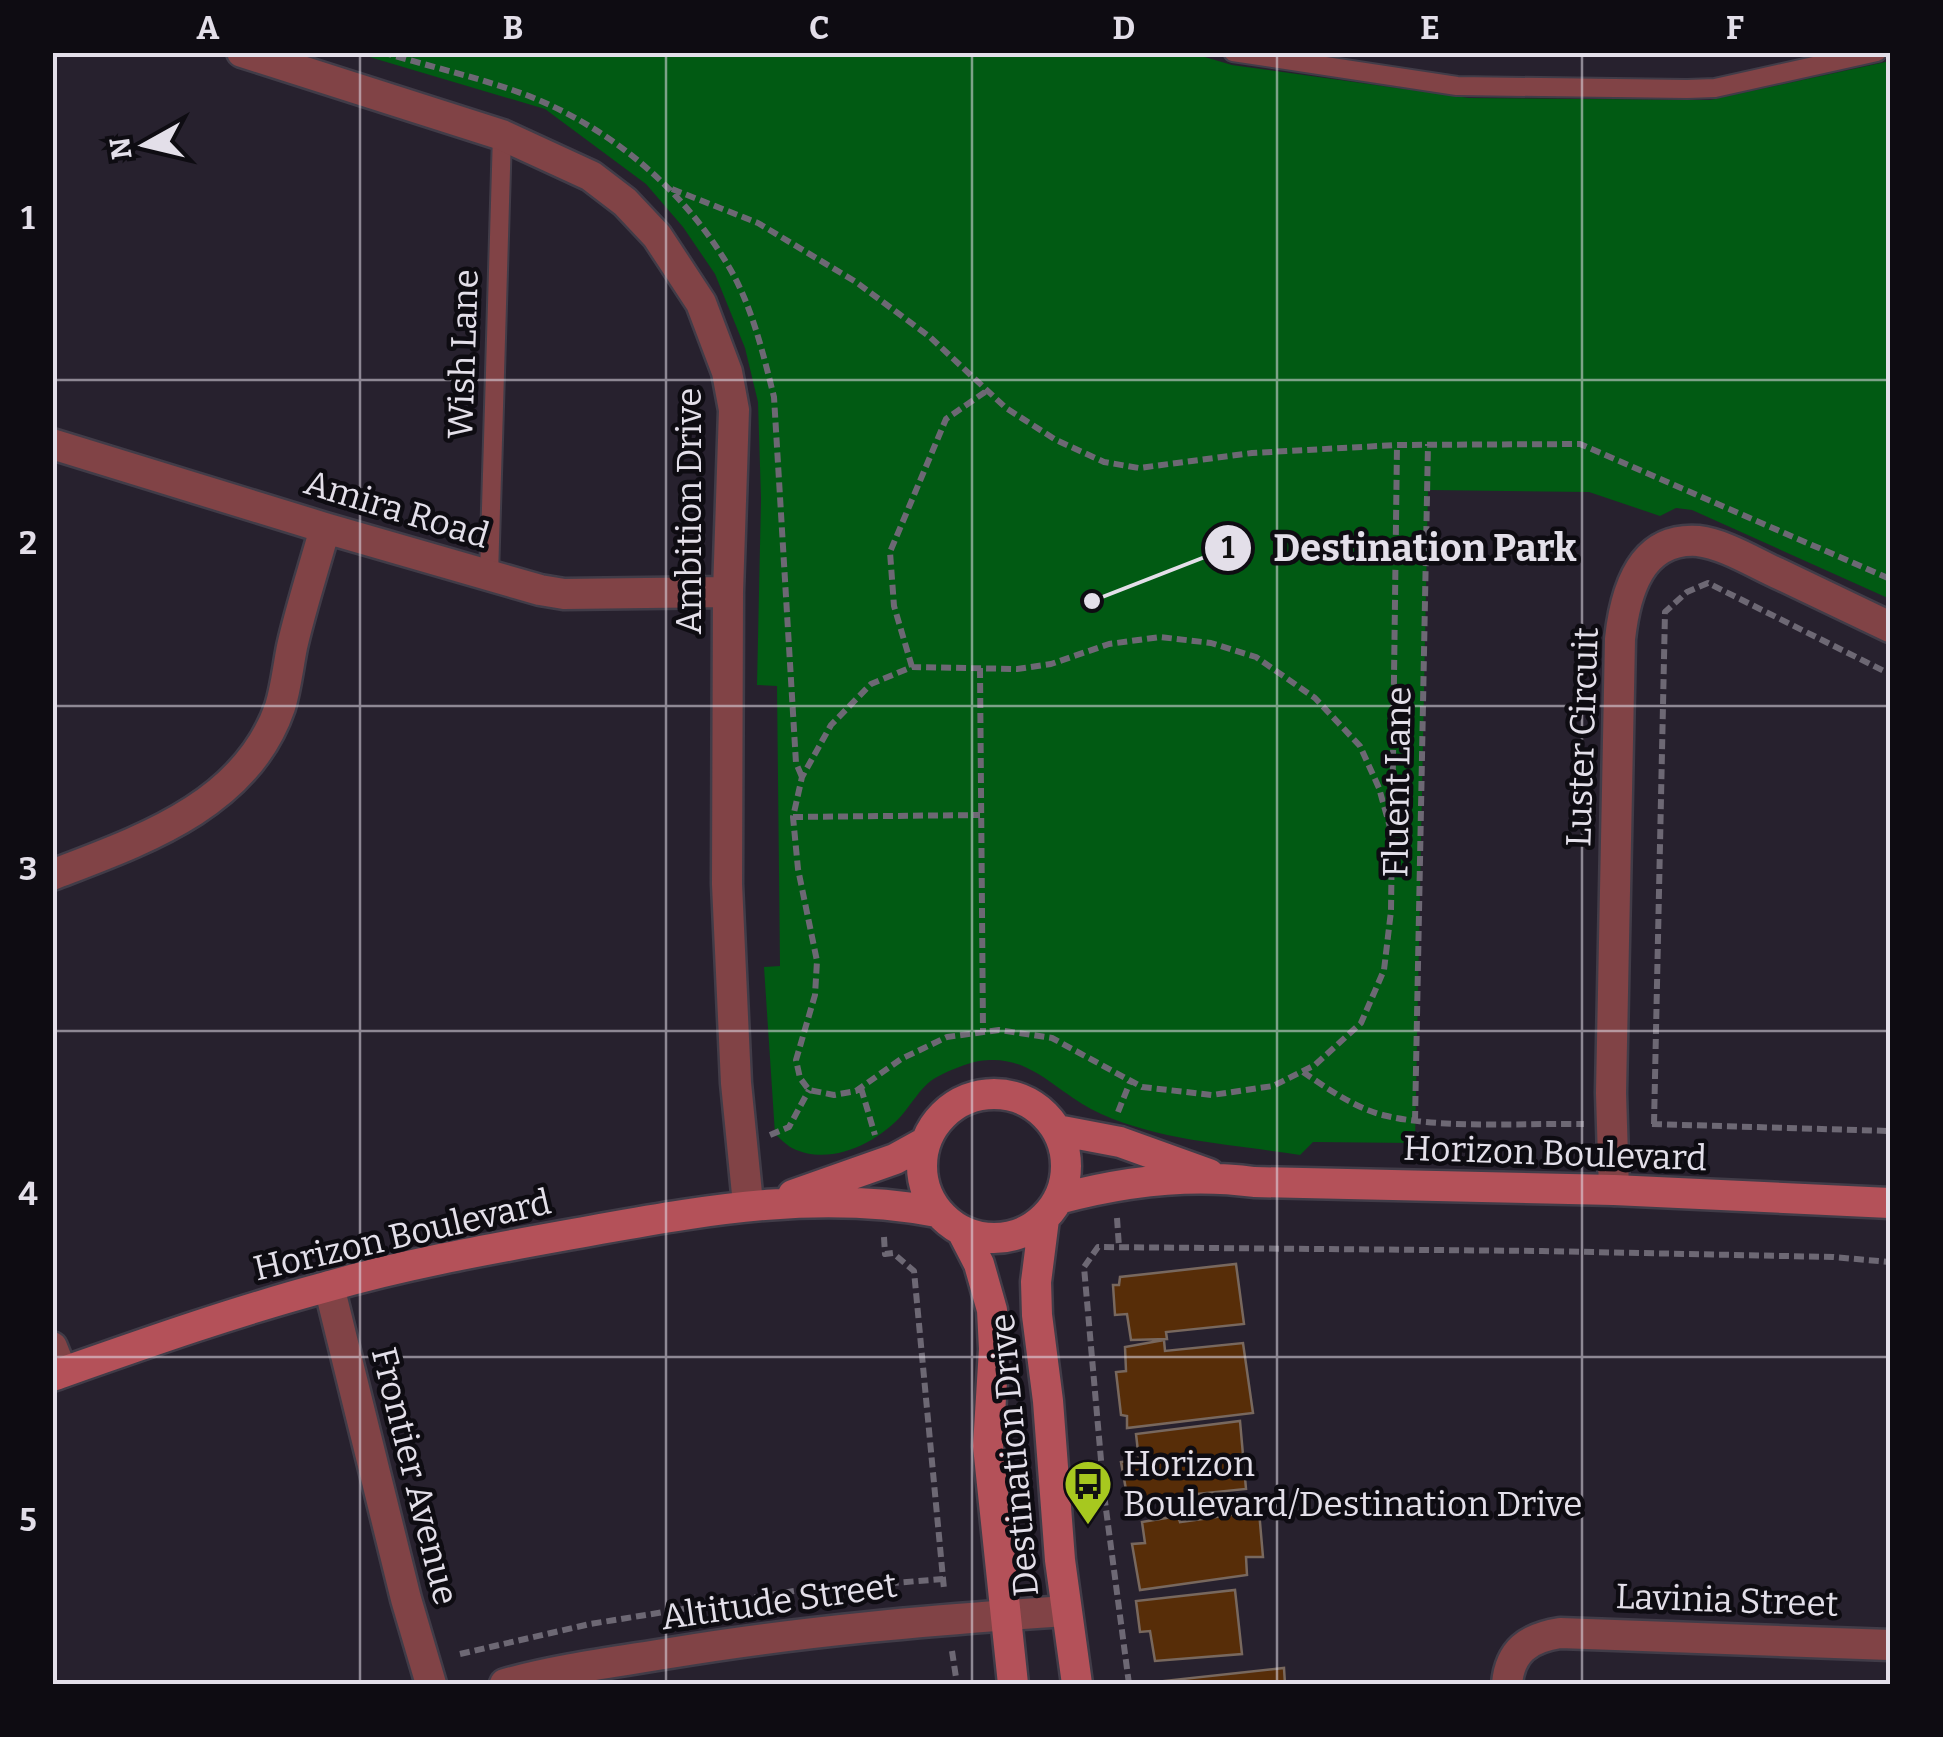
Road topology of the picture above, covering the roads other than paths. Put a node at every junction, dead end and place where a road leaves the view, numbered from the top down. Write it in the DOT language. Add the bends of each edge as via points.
graph roads {
  1 [pos="242,52"];
  2 [pos="1234,52"];
  3 [pos="1876,52"];
  4 [pos="502,134"];
  5 [pos="52,444"];
  6 [pos="325,528"];
  7 [pos="490,576"];
  8 [pos="728,592"];
  9 [pos="1890,627"];
  10 [pos="52,875"];
  11 [pos="1057,1130"];
  12 [pos="924,1143"];
  13 [pos="1216,1177"];
  14 [pos="1614,1190"];
  15 [pos="762,1203"];
  16 [pos="1890,1203"];
  17 [pos="1051,1209"];
  18 [pos="937,1212"];
  19 [pos="962,1231"];
  20 [pos="329,1286"];
  21 [pos="56,1365"];
  22 [pos="1066,1611"];
  23 [pos="1005,1615"];
  24 [pos="1890,1644"];
  25 [pos="430,1684"];
  26 [pos="505,1684"];
  27 [pos="1013,1684"];
  28 [pos="1077,1684"];
  29 [pos="1507,1684"];
  1 -- 4 [label="street, Ambition Drive"];
  2 -- 3 [label="lane" via="1457,86 1714,88"];
  4 -- 7 [label="lane, Wish Lane"];
  4 -- 8 [label="street, Ambition Drive" via="591,176 625,202 702,303 734,410"];
  5 -- 6 [label="street, Amira Road"];
  6 -- 7 [label="street, Amira Road"];
  6 -- 10 [label="street" via="280,706 250,761 167,829"];
  7 -- 8 [label="street, Amira Road" via="564,594"];
  8 -- 15 [label="street, Ambition Drive" via="728,902 736,1083"];
  9 -- 14 [label="street, Luster Circuit" via="1701,541 1658,551 1636,572 1620,638"];
  11 -- 12 [label="street" via="1032,1105 998,1093 953,1106"];
  11 -- 13 [label="street, Horizon Boulevard" via="1120,1142"];
  11 -- 17 [label="street" via="1066,1176"];
  12 -- 15 [label="street, Horizon Boulevard"];
  12 -- 18 [label="street" via="921,1172"];
  13 -- 14 [label="street, Horizon Boulevard"];
  13 -- 17 [label="street, Horizon Boulevard" via="1106,1188"];
  14 -- 16 [label="street, Horizon Boulevard"];
  15 -- 18 [label="street, Horizon Boulevard" via="903,1205"];
  15 -- 20 [label="street, Horizon Boulevard" via="513,1244"];
  17 -- 19 [label="street" via="1025,1232 1001,1238"];
  17 -- 22 [label="street, Destination Drive" via="1036,1282 1037,1315"];
  18 -- 19 [label="street"];
  19 -- 23 [label="street, Destination Drive" via="984,1280 994,1330 988,1446"];
  20 -- 21 [label="street, Horizon Boulevard"];
  20 -- 25 [label="street, Frontier Avenue"];
  22 -- 23 [label="street, Altitude Street"];
  22 -- 28 [label="street, Destination Drive"];
  23 -- 26 [label="street, Altitude Street" via="778,1635"];
  23 -- 27 [label="street, Destination Drive"];
  24 -- 29 [label="street, Lavinia Street" via="1560,1633 1522,1646"];
}
